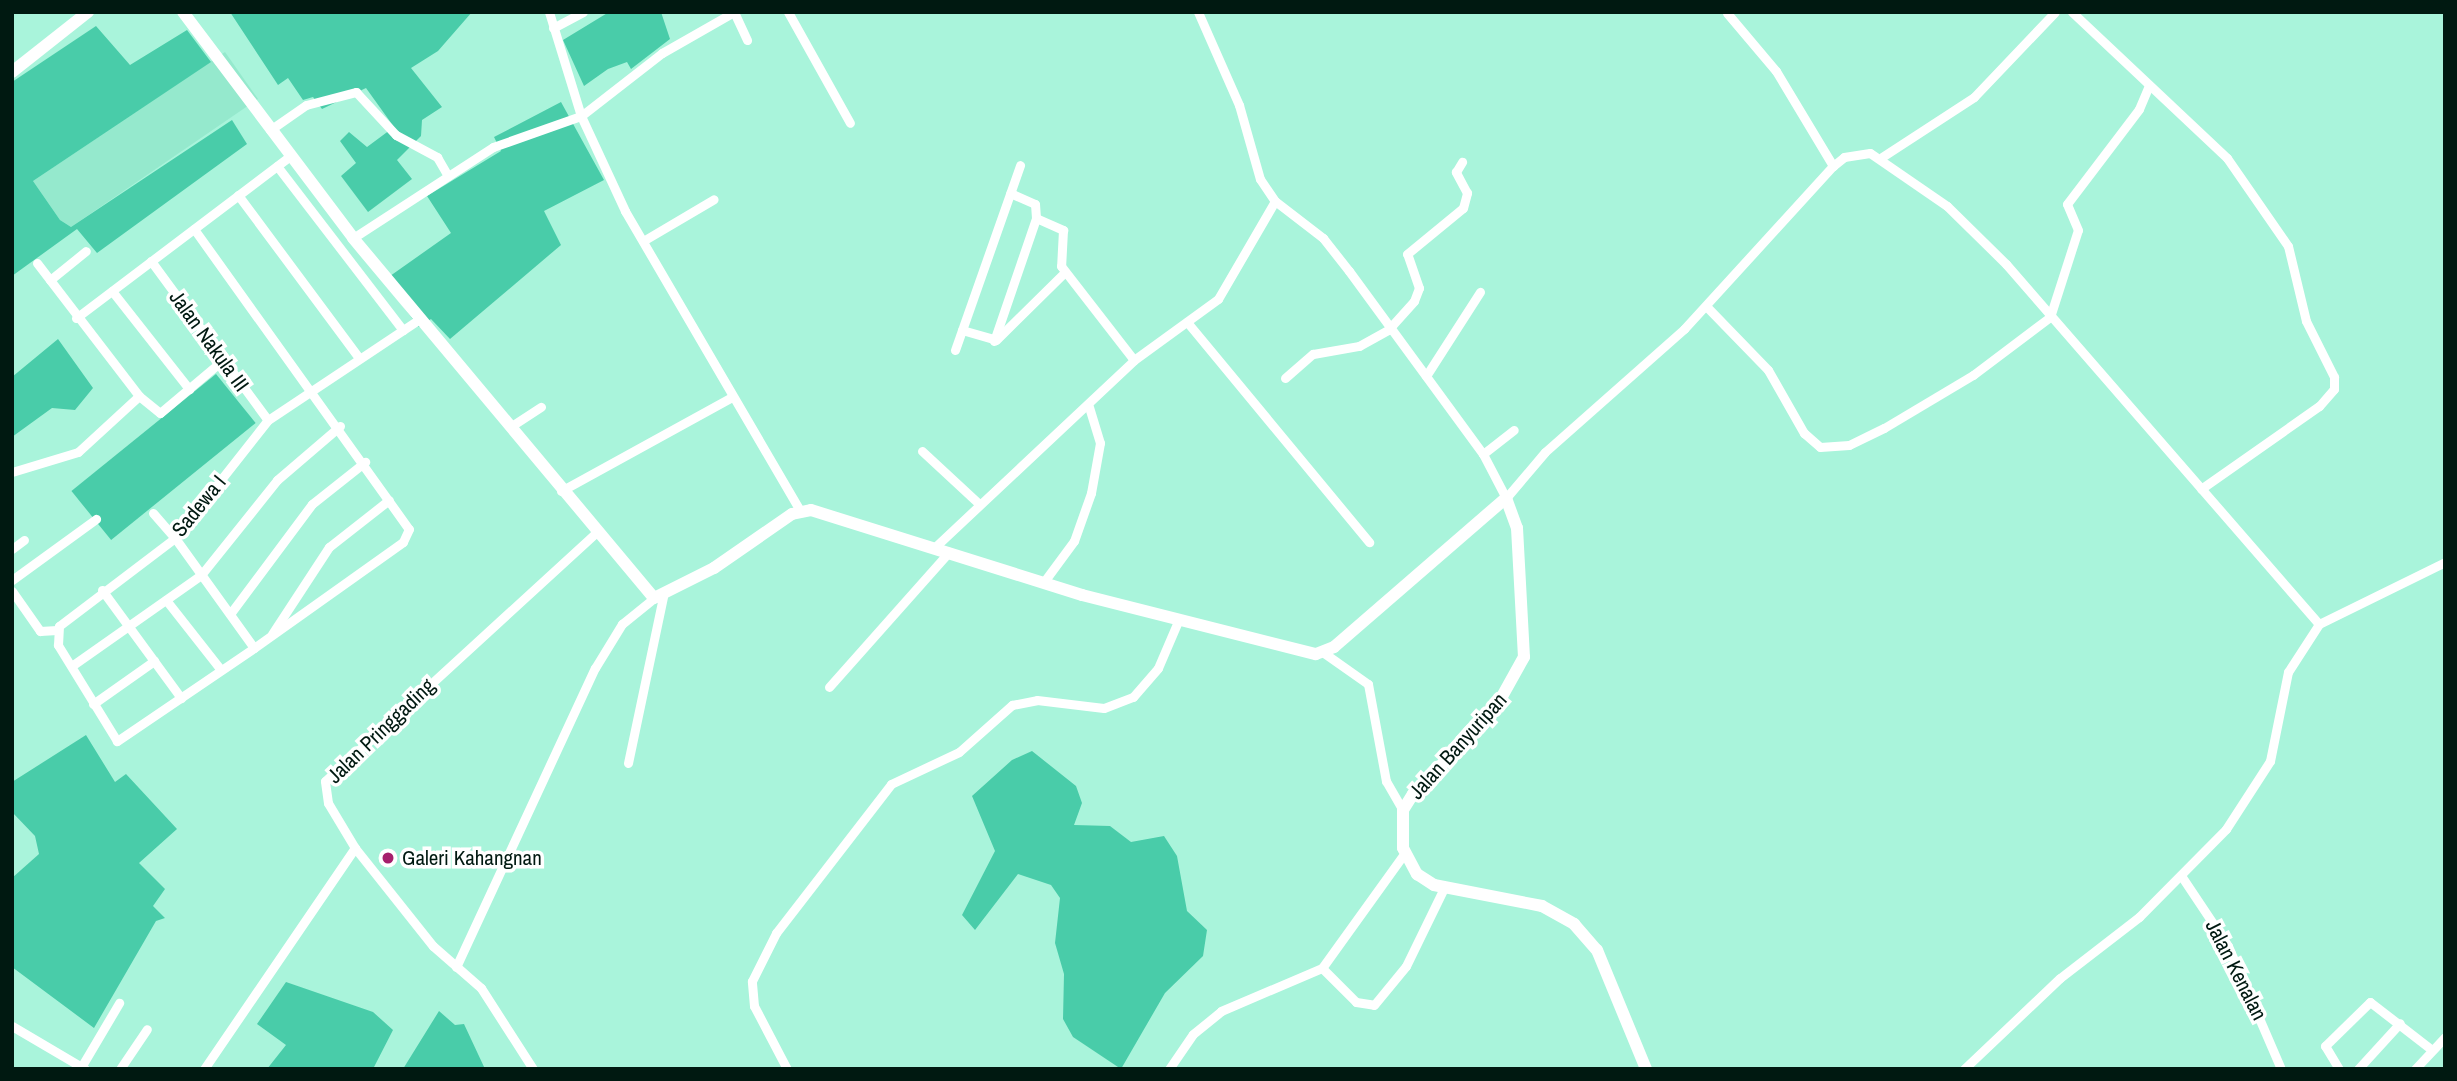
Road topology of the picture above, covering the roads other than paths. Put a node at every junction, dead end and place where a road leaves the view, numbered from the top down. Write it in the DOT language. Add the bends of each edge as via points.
graph roads {
  1 [pos="88,12"];
  2 [pos="183,12"];
  3 [pos="549,12"];
  4 [pos="583,12"];
  5 [pos="734,12"];
  6 [pos="788,12"];
  7 [pos="1198,12"];
  8 [pos="2055,12"];
  9 [pos="2072,12"];
  10 [pos="1727,13"];
  11 [pos="553,28"];
  12 [pos="747,40"];
  13 [pos="12,72"];
  14 [pos="2149,85"];
  15 [pos="580,116"];
  16 [pos="850,123"];
  17 [pos="270,130"];
  18 [pos="289,157"];
  19 [pos="1882,157"];
  20 [pos="1462,162"];
  21 [pos="1020,165"];
  22 [pos="277,166"];
  23 [pos="1833,166"];
  24 [pos="449,176"];
  25 [pos="1010,193"];
  26 [pos="239,195"];
  27 [pos="714,199"];
  28 [pos="1275,201"];
  29 [pos="1036,218"];
  30 [pos="194,229"];
  31 [pos="353,238"];
  32 [pos="643,241"];
  33 [pos="86,251"];
  34 [pos="151,261"];
  35 [pos="37,262"];
  36 [pos="1065,272"];
  37 [pos="50,280"];
  38 [pos="398,290"];
  39 [pos="112,291"];
  40 [pos="1480,292"];
  41 [pos="383,302"];
  42 [pos="1706,306"];
  43 [pos="421,317"];
  44 [pos="2050,317"];
  45 [pos="76,318"];
  46 [pos="1187,322"];
  47 [pos="403,330"];
  48 [pos="962,330"];
  49 [pos="1388,330"];
  50 [pos="994,341"];
  51 [pos="955,350"];
  52 [pos="359,358"];
  53 [pos="223,360"];
  54 [pos="1134,360"];
  55 [pos="1426,376"];
  56 [pos="1285,378"];
  57 [pos="189,389"];
  58 [pos="313,389"];
  59 [pos="139,396"];
  60 [pos="730,398"];
  61 [pos="541,407"];
  62 [pos="1089,407"];
  63 [pos="268,420"];
  64 [pos="340,426"];
  65 [pos="510,427"];
  66 [pos="1514,430"];
  67 [pos="922,451"];
  68 [pos="1483,454"];
  69 [pos="365,462"];
  70 [pos="12,472"];
  71 [pos="2201,489"];
  72 [pos="561,491"];
  73 [pos="1506,498"];
  74 [pos="389,500"];
  75 [pos="977,502"];
  76 [pos="800,510"];
  77 [pos="153,513"];
  78 [pos="96,519"];
  79 [pos="595,534"];
  80 [pos="174,538"];
  81 [pos="24,540"];
  82 [pos="1370,542"];
  83 [pos="934,548"];
  84 [pos="12,549"];
  85 [pos="949,552"];
  86 [pos="2445,562"];
  87 [pos="201,575"];
  88 [pos="12,580"];
  89 [pos="1043,583"];
  90 [pos="102,590"];
  91 [pos="12,591"];
  92 [pos="658,597"];
  93 [pos="166,600"];
  94 [pos="230,614"];
  95 [pos="1179,619"];
  96 [pos="2319,624"];
  97 [pos="128,626"];
  98 [pos="57,630"];
  99 [pos="271,636"];
  100 [pos="254,648"];
  101 [pos="1324,653"];
  102 [pos="154,661"];
  103 [pos="73,665"];
  104 [pos="221,670"];
  105 [pos="829,687"];
  106 [pos="181,698"];
  107 [pos="93,704"];
  108 [pos="628,763"];
  109 [pos="1403,810"];
  110 [pos="355,848"];
  111 [pos="1404,855"];
  112 [pos="2182,877"];
  113 [pos="1444,888"];
  114 [pos="456,967"];
  115 [pos="1322,968"];
  116 [pos="119,1003"];
  117 [pos="2400,1023"];
  118 [pos="12,1026"];
  119 [pos="148,1029"];
  120 [pos="2445,1037"];
  121 [pos="2431,1050"];
  122 [pos="82,1068"];
  123 [pos="120,1069"];
  124 [pos="204,1069"];
  125 [pos="533,1069"];
  126 [pos="787,1069"];
  127 [pos="1169,1069"];
  128 [pos="1646,1069"];
  129 [pos="1964,1069"];
  130 [pos="2281,1069"];
  131 [pos="2339,1069"];
  132 [pos="2358,1069"];
  133 [pos="2415,1069"];
  1 -- 13 [label="street"];
  2 -- 17 [label="street"];
  3 -- 11 [label="street"];
  4 -- 11 [label="street"];
  5 -- 12 [label="street"];
  5 -- 15 [label="street" via="663,52"];
  6 -- 16 [label="street"];
  7 -- 28 [label="street" via="1235,93 1260,179"];
  8 -- 19 [label="street" via="1973,97"];
  9 -- 14 [label="street"];
  10 -- 23 [label="street" via="1770,63"];
  11 -- 15 [label="street"];
  14 -- 44 [label="street" via="2139,109 2067,204 2078,230"];
  14 -- 71 [label="street" via="2227,158 2288,246 2306,321 2334,377 2319,406"];
  15 -- 24 [label="street" via="519,134"];
  15 -- 32 [label="street"];
  17 -- 18 [label="street"];
  17 -- 24 [label="street" via="306,105 356,92 397,135 437,157"];
  18 -- 22 [label="street"];
  18 -- 31 [label="street"];
  19 -- 23 [label="street" via="1857,152"];
  19 -- 44 [label="street" via="1947,206"];
  20 -- 49 [label="street" via="1456,172 1466,203 1456,217 1410,248 1407,265 1419,292"];
  21 -- 25 [label="street"];
  22 -- 26 [label="street"];
  22 -- 41 [label="street"];
  23 -- 42 [label="street"];
  24 -- 31 [label="street"];
  25 -- 29 [label="street" via="1035,204"];
  25 -- 48 [label="street"];
  26 -- 30 [label="street"];
  26 -- 52 [label="street"];
  27 -- 32 [label="street"];
  28 -- 46 [label="street" via="1235,277"];
  28 -- 49 [label="street" via="1323,238"];
  29 -- 36 [label="street" via="1064,232 1058,259"];
  29 -- 50 [label="street"];
  30 -- 34 [label="street"];
  30 -- 58 [label="street"];
  31 -- 38 [label="street"];
  32 -- 60 [label="street"];
  33 -- 37 [label="street"];
  34 -- 39 [label="street"];
  34 -- 53 [label="street, Jalan Nakula III"];
  35 -- 37 [label="street"];
  36 -- 50 [label="street"];
  36 -- 54 [label="street"];
  37 -- 45 [label="street"];
  38 -- 41 [label="street"];
  38 -- 43 [label="street"];
  39 -- 45 [label="street"];
  39 -- 57 [label="street"];
  40 -- 55 [label="street"];
  41 -- 47 [label="street"];
  42 -- 44 [label="street" via="1768,370 1804,433 1829,449 1925,405"];
  42 -- 73 [label="street" via="1545,452"];
  43 -- 47 [label="street, Sadewa I"];
  43 -- 65 [label="street"];
  44 -- 71 [label="street"];
  45 -- 59 [label="street"];
  46 -- 54 [label="street"];
  46 -- 82 [label="street"];
  47 -- 52 [label="street, Sadewa I"];
  48 -- 50 [label="street"];
  48 -- 51 [label="street"];
  49 -- 55 [label="street"];
  49 -- 56 [label="street" via="1359,346 1313,354"];
  52 -- 58 [label="street, Sadewa I"];
  53 -- 57 [label="street"];
  53 -- 63 [label="street, Jalan Nakula III"];
  54 -- 62 [label="street"];
  55 -- 68 [label="street"];
  57 -- 59 [label="street" via="157,414"];
  58 -- 63 [label="street, Sadewa I"];
  58 -- 64 [label="street"];
  59 -- 70 [label="street" via="78,452"];
  60 -- 72 [label="street"];
  60 -- 76 [label="street"];
  61 -- 65 [label="street"];
  62 -- 75 [label="street"];
  62 -- 89 [label="street" via="1100,443 1091,493 1074,541"];
  63 -- 80 [label="street, Sadewa I"];
  64 -- 69 [label="street"];
  64 -- 87 [label="street" via="277,480"];
  65 -- 72 [label="street"];
  66 -- 68 [label="street"];
  67 -- 75 [label="street"];
  68 -- 73 [label="street"];
  69 -- 74 [label="street"];
  69 -- 94 [label="street" via="312,504"];
  71 -- 96 [label="street"];
  72 -- 79 [label="street"];
  73 -- 101 [label="street"];
  73 -- 109 [label="street, Jalan Banyuripan" via="1517,528 1524,657 1494,711"];
  74 -- 99 [label="street" via="329,547"];
  74 -- 99 [label="street" via="409,529 407,539"];
  75 -- 83 [label="street"];
  76 -- 83 [label="street"];
  76 -- 92 [label="street"];
  77 -- 80 [label="street"];
  78 -- 88 [label="street"];
  79 -- 92 [label="street"];
  79 -- 110 [label="street, Jalan Pringgading" via="331,773 323,790"];
  80 -- 87 [label="street"];
  80 -- 90 [label="street, Sadewa I"];
  81 -- 84 [label="street"];
  83 -- 85 [label="street"];
  85 -- 89 [label="street"];
  85 -- 105 [label="street"];
  86 -- 96 [label="street"];
  87 -- 93 [label="street"];
  87 -- 94 [label="street"];
  89 -- 95 [label="street"];
  90 -- 97 [label="street"];
  90 -- 98 [label="street, Sadewa I"];
  91 -- 98 [label="street" via="40,631"];
  92 -- 108 [label="street"];
  92 -- 114 [label="street" via="622,624 595,668"];
  93 -- 97 [label="street"];
  93 -- 104 [label="street"];
  94 -- 100 [label="street"];
  95 -- 101 [label="street" via="1291,651"];
  95 -- 126 [label="street" via="1158,668 1133,697 1104,708 1037,701 1012,705 959,752 891,784 776,933 752,981 754,1006"];
  96 -- 112 [label="street" via="2288,672 2274,749 2261,780"];
  97 -- 102 [label="street"];
  97 -- 103 [label="street"];
  98 -- 103 [label="street" via="58,645"];
  99 -- 100 [label="street"];
  100 -- 104 [label="street"];
  101 -- 109 [label="street" via="1368,684 1386,781"];
  102 -- 106 [label="street"];
  102 -- 107 [label="street"];
  103 -- 107 [label="street"];
  104 -- 106 [label="street"];
  106 -- 107 [label="street" via="119,741"];
  109 -- 111 [label="street, Jalan Banyuripan"];
  110 -- 114 [label="street"];
  110 -- 124 [label="street"];
  111 -- 113 [label="street" via="1417,874"];
  111 -- 115 [label="street"];
  112 -- 129 [label="street"];
  112 -- 130 [label="street, Jalan Kenalan" via="2228,946"];
  113 -- 115 [label="street" via="1406,966 1374,1005 1356,1002"];
  113 -- 128 [label="street" via="1542,905 1574,924 1597,950"];
  114 -- 125 [label="street" via="490,998"];
  115 -- 127 [label="street" via="1221,1010 1193,1034"];
  116 -- 122 [label="street"];
  117 -- 121 [label="street"];
  117 -- 131 [label="street" via="2376,1003 2366,1004 2325,1046"];
  117 -- 132 [label="street"];
  118 -- 122 [label="street"];
  119 -- 123 [label="street"];
  120 -- 121 [label="street"];
  121 -- 133 [label="street"];
}
